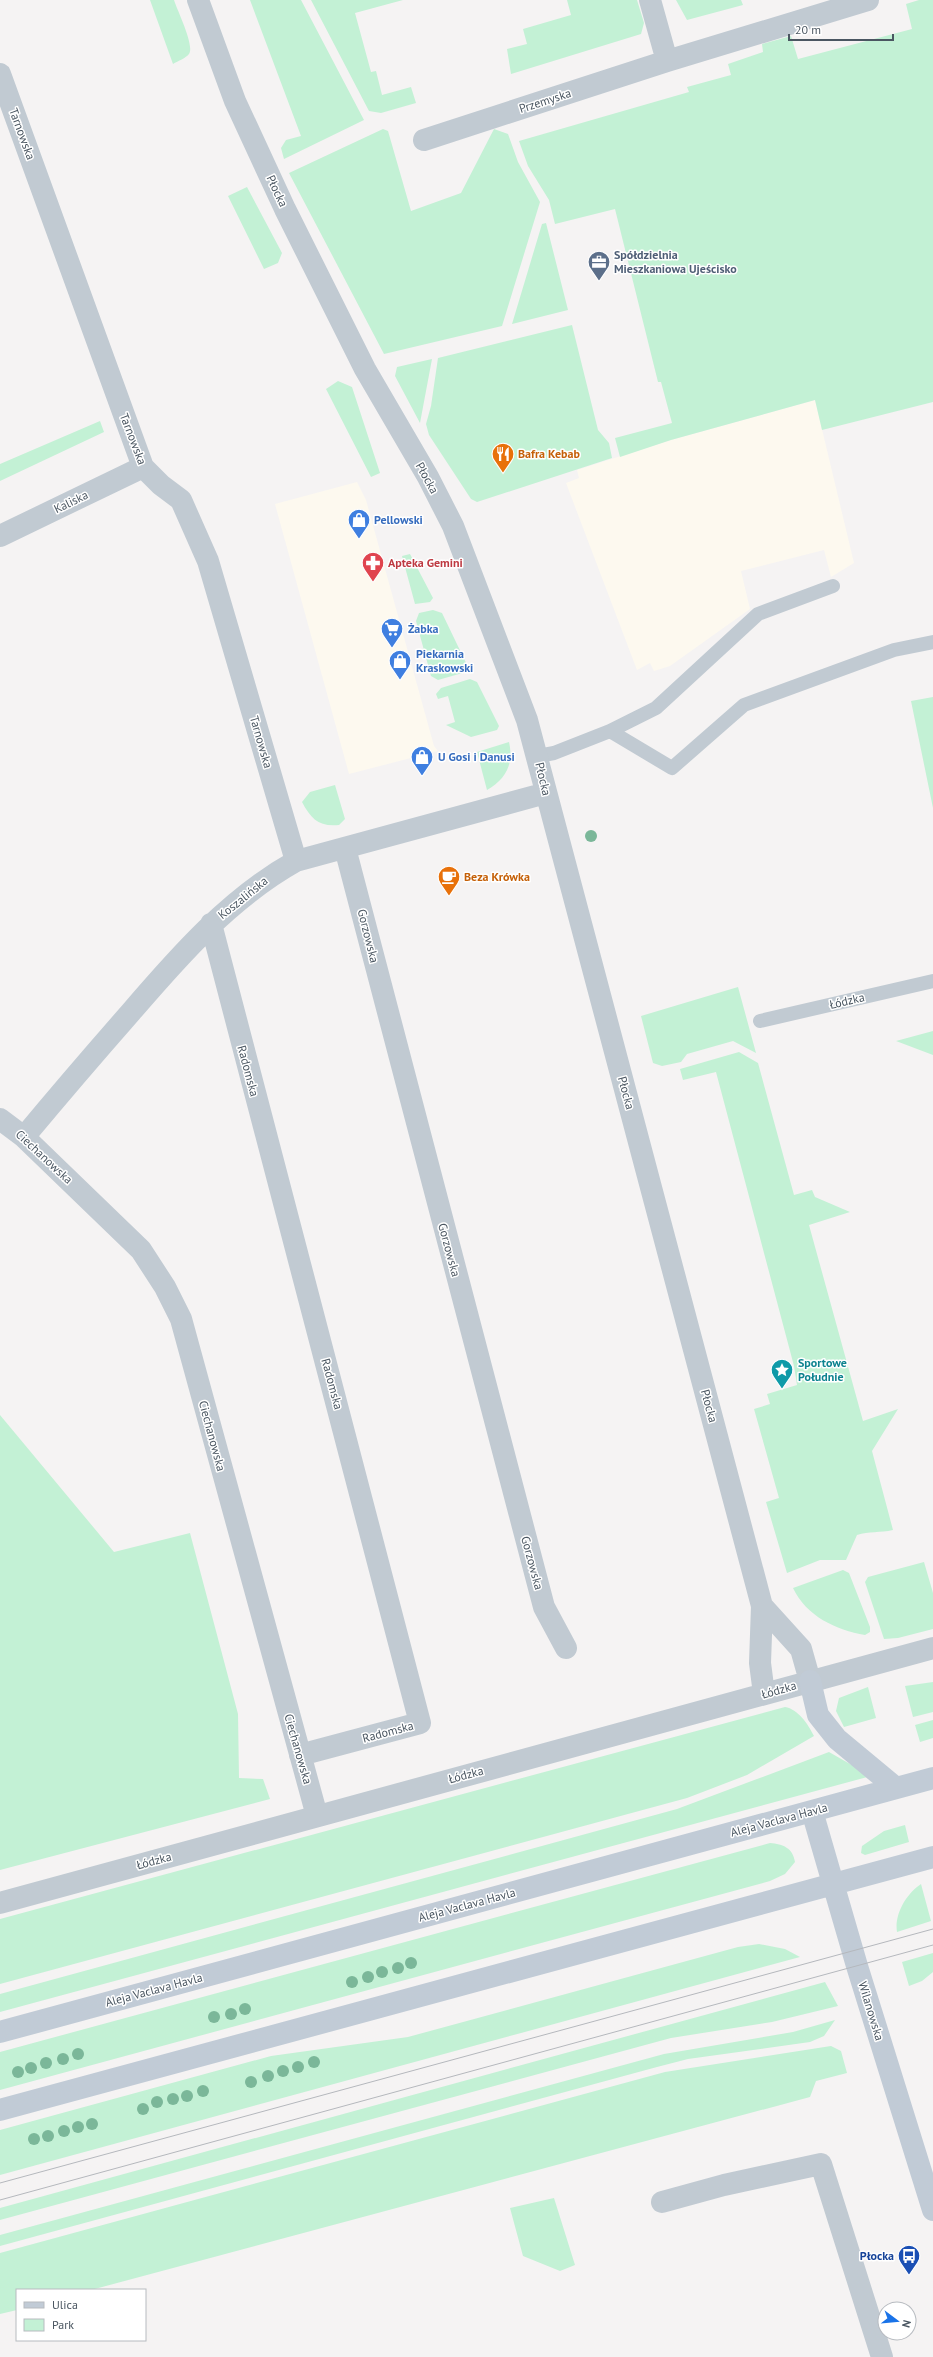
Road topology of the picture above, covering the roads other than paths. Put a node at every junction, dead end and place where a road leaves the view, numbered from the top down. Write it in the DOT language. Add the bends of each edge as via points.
graph roads {
  1 [pos="198,0"];
  2 [pos="650,0"];
  3 [pos="868,0"];
  4 [pos="667,61"];
  5 [pos="0,74"];
  6 [pos="424,140"];
  7 [pos="143,467"];
  8 [pos="0,536"];
  9 [pos="833,586"];
  10 [pos="933,642"];
  11 [pos="610,731"];
  12 [pos="538,756"];
  13 [pos="546,793"];
  14 [pos="345,848"];
  15 [pos="296,861"];
  16 [pos="211,924"];
  17 [pos="933,981"];
  18 [pos="760,1020"];
  19 [pos="0,1119"];
  20 [pos="24,1137"];
  21 [pos="762,1606"];
  22 [pos="566,1648"];
  23 [pos="933,1648"];
  24 [pos="810,1681"];
  25 [pos="764,1694"];
  26 [pos="300,1755"];
  27 [pos="933,1778"];
  28 [pos="896,1788"];
  29 [pos="812,1811"];
  30 [pos="317,1816"];
  31 [pos="933,1857"];
  32 [pos="834,1884"];
  33 [pos="0,1903"];
  34 [pos="0,2032"];
  35 [pos="0,2110"];
  36 [pos="662,2202"];
  37 [pos="933,2210"];
  38 [pos="882,2357"];
  1 -- 12 [label="street, Płocka" via="235,100 285,209 365,369 428,477 453,526 519,696"];
  2 -- 4 [label="street"];
  3 -- 4 [label="street, Przemyska"];
  4 -- 6 [label="street, Przemyska"];
  5 -- 7 [label="street, Tarnowska"];
  7 -- 8 [label="street, Kaliska"];
  7 -- 15 [label="street, Tarnowska" via="181,500 208,561"];
  9 -- 11 [label="lane" via="758,614 656,708"];
  10 -- 11 [label="lane" via="894,650 744,705 672,768"];
  11 -- 12 [label="lane"];
  12 -- 13 [label="street, Płocka"];
  13 -- 14 [label="street, Koszalińska"];
  13 -- 21 [label="street, Płocka"];
  14 -- 15 [label="street, Koszalińska"];
  14 -- 22 [label="street, Gorzowska" via="544,1607"];
  15 -- 16 [label="street, Koszalińska" via="270,876"];
  16 -- 20 [label="street, Koszalińska"];
  16 -- 26 [label="street, Radomska" via="420,1723"];
  17 -- 18 [label="lane, Łódzka"];
  19 -- 20 [label="street, Ciechanowska"];
  20 -- 26 [label="street, Ciechanowska" via="141,1250 165,1287 181,1319"];
  21 -- 24 [label="street, Płocka" via="800,1649"];
  21 -- 25 [label="street, Płocka" via="760,1663"];
  23 -- 24 [label="street, Łódzka"];
  24 -- 25 [label="street, Łódzka"];
  24 -- 28 [label="main road" via="818,1715 837,1739"];
  25 -- 30 [label="street, Łódzka"];
  26 -- 30 [label="street, Ciechanowska"];
  27 -- 28 [label="main road, Aleja Vaclava Havla"];
  28 -- 29 [label="main road, Aleja Vaclava Havla"];
  29 -- 32 [label="main road, Wilanowska"];
  29 -- 34 [label="main road, Aleja Vaclava Havla"];
  30 -- 33 [label="street, Łódzka"];
  31 -- 32 [label="main road"];
  32 -- 35 [label="main road"];
  32 -- 37 [label="main road, Wilanowska"];
  36 -- 38 [label="street" via="724,2185 821,2164"];
}
